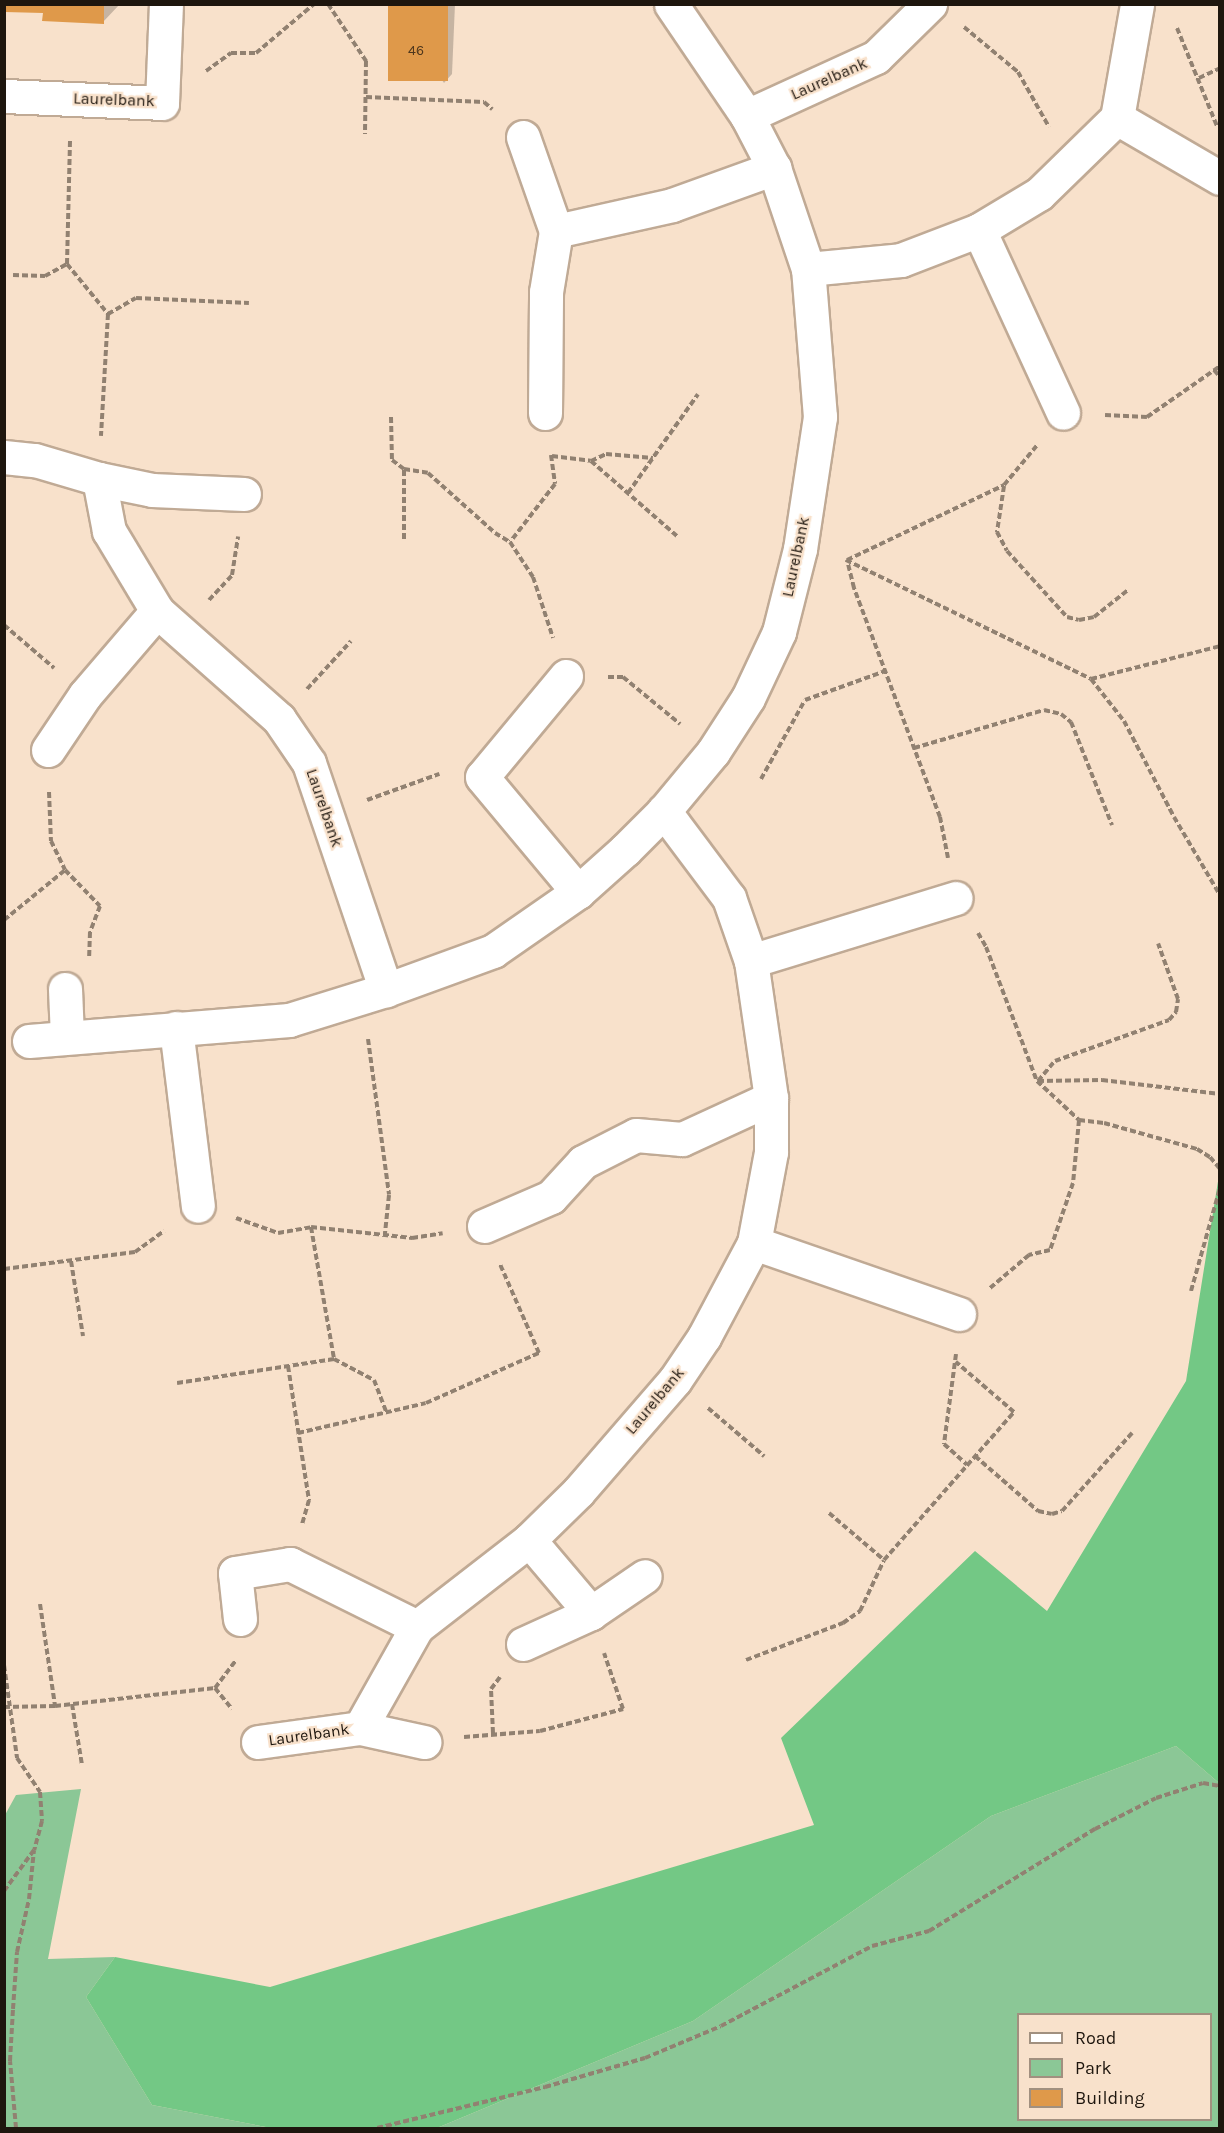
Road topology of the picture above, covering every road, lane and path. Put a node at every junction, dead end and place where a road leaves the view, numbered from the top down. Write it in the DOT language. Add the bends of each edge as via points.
graph roads {
  1 [pos="166,4"];
  2 [pos="314,4"];
  3 [pos="328,4"];
  4 [pos="671,4"];
  5 [pos="930,4"];
  6 [pos="1137,4"];
  7 [pos="1170,22"];
  8 [pos="957,23"];
  9 [pos="1220,68"];
  10 [pos="1199,78"];
  11 [pos="4,96"];
  12 [pos="366,97"];
  13 [pos="71,98"];
  14 [pos="162,103"];
  15 [pos="747,116"];
  16 [pos="1117,118"];
  17 [pos="1218,132"];
  18 [pos="365,134"];
  19 [pos="523,137"];
  20 [pos="1070,164"];
  21 [pos="774,168"];
  22 [pos="1220,178"];
  23 [pos="979,230"];
  24 [pos="556,231"];
  25 [pos="67,264"];
  26 [pos="808,269"];
  27 [pos="13,275"];
  28 [pos="249,303"];
  29 [pos="108,314"];
  30 [pos="1220,366"];
  31 [pos="1214,370"];
  32 [pos="1220,377"];
  33 [pos="698,394"];
  34 [pos="545,413"];
  35 [pos="1063,413"];
  36 [pos="391,417"];
  37 [pos="551,456"];
  38 [pos="4,457"];
  39 [pos="653,458"];
  40 [pos="591,461"];
  41 [pos="404,469"];
  42 [pos="99,479"];
  43 [pos="1004,485"];
  44 [pos="628,493"];
  45 [pos="244,494"];
  46 [pos="677,536"];
  47 [pos="404,539"];
  48 [pos="510,543"];
  49 [pos="800,549"];
  50 [pos="847,560"];
  51 [pos="1128,591"];
  52 [pos="169,621"];
  53 [pos="4,625"];
  54 [pos="351,641"];
  55 [pos="1220,646"];
  56 [pos="885,671"];
  57 [pos="566,676"];
  58 [pos="1091,679"];
  59 [pos="85,695"];
  60 [pos="279,719"];
  61 [pos="914,748"];
  62 [pos="48,750"];
  63 [pos="713,752"];
  64 [pos="482,777"];
  65 [pos="761,779"];
  66 [pos="664,811"];
  67 [pos="327,814"];
  68 [pos="1112,825"];
  69 [pos="65,870"];
  70 [pos="578,892"];
  71 [pos="1220,895"];
  72 [pos="956,898"];
  73 [pos="4,920"];
  74 [pos="1158,943"];
  75 [pos="751,961"];
  76 [pos="65,989"];
  77 [pos="374,993"];
  78 [pos="176,1028"];
  79 [pos="67,1038"];
  80 [pos="29,1041"];
  81 [pos="1037,1082"];
  82 [pos="1220,1094"];
  83 [pos="771,1098"];
  84 [pos="1079,1120"];
  85 [pos="1220,1169"];
  86 [pos="1220,1188"];
  87 [pos="198,1206"];
  88 [pos="484,1226"];
  89 [pos="311,1227"];
  90 [pos="385,1234"];
  91 [pos="754,1243"];
  92 [pos="71,1261"];
  93 [pos="4,1269"];
  94 [pos="1191,1291"];
  95 [pos="959,1314"];
  96 [pos="82,1336"];
  97 [pos="334,1359"];
  98 [pos="955,1362"];
  99 [pos="288,1366"];
  100 [pos="675,1380"];
  101 [pos="177,1383"];
  102 [pos="387,1414"];
  103 [pos="298,1433"];
  104 [pos="1132,1434"];
  105 [pos="764,1456"];
  106 [pos="975,1456"];
  107 [pos="968,1465"];
  108 [pos="829,1513"];
  109 [pos="529,1539"];
  110 [pos="884,1560"];
  111 [pos="290,1564"];
  112 [pos="645,1576"];
  113 [pos="40,1604"];
  114 [pos="591,1613"];
  115 [pos="240,1619"];
  116 [pos="417,1627"];
  117 [pos="524,1644"];
  118 [pos="746,1660"];
  119 [pos="4,1665"];
  120 [pos="72,1704"];
  121 [pos="55,1706"];
  122 [pos="7,1708"];
  123 [pos="360,1728"];
  124 [pos="493,1733"];
  125 [pos="258,1742"];
  126 [pos="424,1742"];
  127 [pos="82,1765"];
  128 [pos="1220,1786"];
  129 [pos="34,1850"];
  130 [pos="4,1891"];
  131 [pos="16,2128"];
  132 [pos="377,2128"];
  1 -- 14 [label="street, Laurelbank"];
  2 -- 14 [label="path" via="256,53 231,53"];
  3 -- 12 [label="path" via="366,61"];
  4 -- 15 [label="street, Laurelbank"];
  5 -- 15 [label="street, Laurelbank" via="876,57"];
  6 -- 16 [label="street"];
  7 -- 10 [label="path" via="1178,28"];
  8 -- 20 [label="path" via="1018,72"];
  9 -- 10 [label="path"];
  10 -- 17 [label="path"];
  11 -- 13 [label="street, Laurelbank"];
  12 -- 18 [label="path"];
  12 -- 19 [label="path" via="484,102"];
  13 -- 14 [label="street, Laurelbank"];
  13 -- 25 [label="path"];
  15 -- 21 [label="street, Laurelbank"];
  16 -- 20 [label="street"];
  16 -- 22 [label="street"];
  19 -- 24 [label="street"];
  20 -- 23 [label="street" via="1039,194"];
  21 -- 24 [label="street" via="672,205"];
  21 -- 26 [label="street, Laurelbank"];
  23 -- 26 [label="street" via="901,260"];
  23 -- 35 [label="street"];
  24 -- 34 [label="street" via="546,292"];
  25 -- 27 [label="path" via="45,276"];
  25 -- 29 [label="path"];
  26 -- 49 [label="street, Laurelbank" via="820,417"];
  28 -- 29 [label="path" via="136,298"];
  29 -- 42 [label="path"];
  30 -- 31 [label="path"];
  31 -- 32 [label="path"];
  31 -- 35 [label="path" via="1147,417"];
  33 -- 39 [label="path"];
  34 -- 37 [label="path"];
  35 -- 43 [label="path"];
  36 -- 41 [label="path" via="392,460"];
  37 -- 40 [label="path"];
  37 -- 48 [label="path" via="555,484"];
  38 -- 42 [label="street" via="35,460"];
  39 -- 40 [label="path" via="606,454"];
  39 -- 44 [label="path"];
  40 -- 44 [label="path"];
  41 -- 47 [label="path"];
  41 -- 48 [label="path" via="428,473"];
  42 -- 45 [label="street" via="152,490"];
  42 -- 52 [label="street, Laurelbank" via="109,531"];
  43 -- 50 [label="path"];
  43 -- 51 [label="path" via="997,532 1007,552 1067,617 1094,617"];
  44 -- 46 [label="path"];
  45 -- 52 [label="path" via="232,575"];
  48 -- 57 [label="path" via="533,577"];
  49 -- 50 [label="path"];
  49 -- 63 [label="street, Laurelbank" via="779,632 748,698"];
  50 -- 56 [label="path"];
  50 -- 58 [label="path"];
  52 -- 59 [label="street"];
  52 -- 60 [label="street, Laurelbank"];
  53 -- 59 [label="path"];
  54 -- 60 [label="path"];
  55 -- 58 [label="path"];
  56 -- 61 [label="path"];
  56 -- 65 [label="path" via="805,700"];
  57 -- 63 [label="path" via="623,677"];
  57 -- 64 [label="street"];
  58 -- 71 [label="path" via="1124,721"];
  59 -- 62 [label="street"];
  60 -- 67 [label="street, Laurelbank" via="309,763"];
  61 -- 68 [label="path" via="1044,711 1061,714 1071,722"];
  61 -- 72 [label="path" via="940,817"];
  62 -- 69 [label="path" via="51,841"];
  63 -- 66 [label="street, Laurelbank"];
  64 -- 67 [label="path" via="442,773"];
  64 -- 70 [label="street"];
  66 -- 70 [label="street, Laurelbank"];
  66 -- 75 [label="street, Laurelbank" via="729,898"];
  67 -- 77 [label="street, Laurelbank"];
  69 -- 73 [label="path"];
  69 -- 76 [label="path" via="100,906 90,932 90,954"];
  70 -- 77 [label="street, Laurelbank" via="493,951"];
  72 -- 75 [label="street"];
  72 -- 81 [label="path" via="987,947"];
  74 -- 81 [label="path" via="1178,999 1176,1012 1169,1020 1054,1061"];
  75 -- 83 [label="street, Laurelbank"];
  76 -- 79 [label="street"];
  77 -- 78 [label="street, Laurelbank" via="290,1020"];
  77 -- 90 [label="path" via="389,1194"];
  78 -- 79 [label="street, Laurelbank"];
  78 -- 87 [label="street"];
  79 -- 80 [label="street, Laurelbank"];
  81 -- 82 [label="path" via="1102,1080"];
  81 -- 84 [label="path"];
  83 -- 88 [label="street" via="682,1139 636,1135 583,1162 551,1197"];
  83 -- 91 [label="street, Laurelbank" via="771,1152"];
  84 -- 85 [label="path" via="1104,1123 1197,1149 1210,1156"];
  84 -- 95 [label="path" via="1073,1183 1050,1250 1029,1255"];
  86 -- 94 [label="path"];
  87 -- 89 [label="path" via="278,1233"];
  87 -- 92 [label="path" via="135,1252"];
  88 -- 90 [label="path" via="412,1238"];
  88 -- 102 [label="path" via="539,1353 426,1403"];
  89 -- 90 [label="path"];
  89 -- 97 [label="path"];
  91 -- 95 [label="street"];
  91 -- 100 [label="street, Laurelbank" via="704,1337"];
  92 -- 93 [label="path"];
  92 -- 96 [label="path"];
  95 -- 98 [label="path"];
  97 -- 99 [label="path"];
  97 -- 102 [label="path" via="374,1380"];
  98 -- 106 [label="path" via="1014,1412"];
  98 -- 107 [label="path" via="944,1444"];
  99 -- 101 [label="path"];
  99 -- 103 [label="path"];
  100 -- 105 [label="path"];
  100 -- 109 [label="street, Laurelbank" via="578,1492"];
  102 -- 103 [label="path"];
  103 -- 111 [label="path" via="309,1500"];
  104 -- 106 [label="path" via="1062,1511 1052,1514 1038,1511"];
  106 -- 107 [label="path"];
  107 -- 110 [label="path"];
  108 -- 110 [label="path"];
  109 -- 114 [label="street"];
  109 -- 116 [label="street, Laurelbank"];
  110 -- 118 [label="path" via="860,1611 843,1623"];
  111 -- 115 [label="street" via="235,1572"];
  111 -- 116 [label="street"];
  112 -- 114 [label="street"];
  113 -- 121 [label="path"];
  114 -- 117 [label="street"];
  114 -- 124 [label="path" via="623,1709 540,1731"];
  116 -- 123 [label="street, Laurelbank"];
  117 -- 124 [label="path" via="491,1689"];
  119 -- 122 [label="path"];
  120 -- 121 [label="path"];
  120 -- 125 [label="path" via="215,1688"];
  120 -- 127 [label="path"];
  121 -- 122 [label="path"];
  122 -- 129 [label="path" via="17,1758 40,1792 42,1821"];
  123 -- 125 [label="street, Laurelbank"];
  123 -- 126 [label="street, Laurelbank"];
  124 -- 126 [label="path"];
  128 -- 132 [label="path" via="1203,1783 1156,1798 1086,1834 929,1931 872,1946 721,2026 645,2058"];
  129 -- 130 [label="path"];
  129 -- 131 [label="path" via="29,1899 17,1952 13,2009 10,2061"];
}
